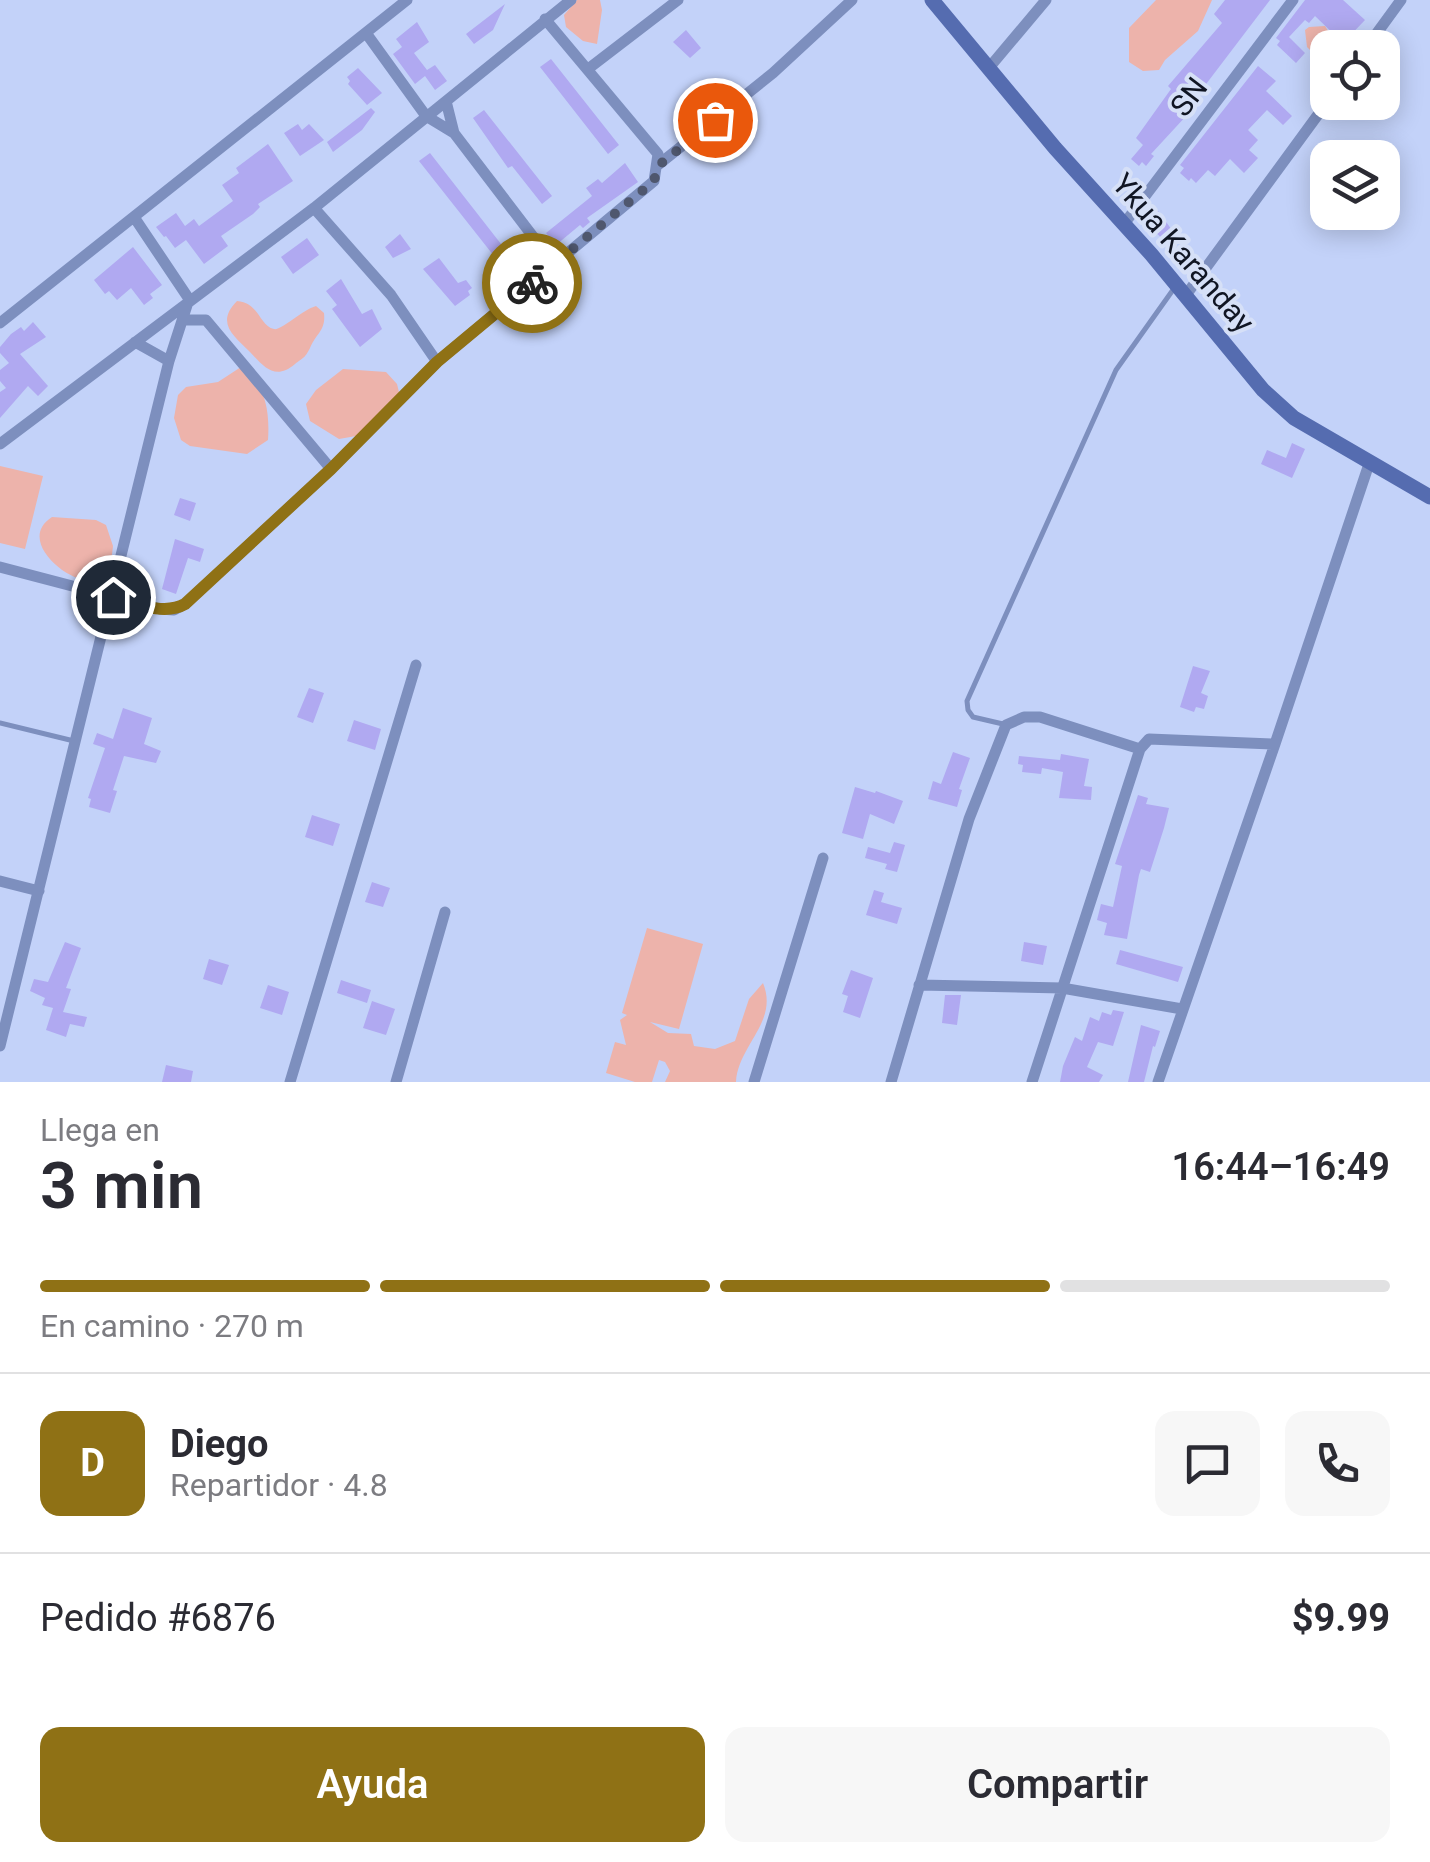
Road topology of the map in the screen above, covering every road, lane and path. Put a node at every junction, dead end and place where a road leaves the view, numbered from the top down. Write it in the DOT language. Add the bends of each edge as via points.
graph roads {
  1 [pos="407,0"];
  2 [pos="571,0"];
  3 [pos="678,0"];
  4 [pos="852,0"];
  5 [pos="932,0"];
  6 [pos="1046,0"];
  7 [pos="1293,0"];
  8 [pos="1401,0"];
  9 [pos="545,20"];
  10 [pos="1379,30"];
  11 [pos="366,33"];
  12 [pos="988,69"];
  13 [pos="588,70"];
  14 [pos="446,101"];
  15 [pos="426,116"];
  16 [pos="1313,120"];
  17 [pos="454,134"];
  18 [pos="658,166"];
  19 [pos="314,208"];
  20 [pos="134,217"];
  21 [pos="1124,224"];
  22 [pos="554,264"];
  23 [pos="1182,290"];
  24 [pos="189,299"];
  25 [pos="184,320"];
  26 [pos="0,323"];
  27 [pos="135,342"];
  28 [pos="169,360"];
  29 [pos="437,362"];
  30 [pos="0,426"];
  31 [pos="4,441"];
  32 [pos="1369,464"];
  33 [pos="331,469"];
  34 [pos="1430,497"];
  35 [pos="0,567"];
  36 [pos="113,597"];
  37 [pos="416,665"];
  38 [pos="0,723"];
  39 [pos="1006,725"];
  40 [pos="76,742"];
  41 [pos="1276,744"];
  42 [pos="1140,748"];
  43 [pos="823,858"];
  44 [pos="0,881"];
  45 [pos="39,891"];
  46 [pos="445,912"];
  47 [pos="919,985"];
  48 [pos="1062,988"];
  49 [pos="1182,1009"];
  50 [pos="1,1041"];
  51 [pos="290,1082"];
  52 [pos="396,1082"];
  53 [pos="754,1082"];
  54 [pos="891,1082"];
  55 [pos="1032,1082"];
  56 [pos="1158,1082"];
  1 -- 11 [label="street"];
  2 -- 9 [label="street"];
  3 -- 13 [label="street"];
  4 -- 18 [label="street"];
  5 -- 12 [label="street, Ykua Karanday"];
  6 -- 12 [label="street"];
  7 -- 21 [label="street, SN"];
  8 -- 10 [label="street"];
  9 -- 13 [label="street"];
  9 -- 14 [label="street"];
  11 -- 15 [label="street"];
  11 -- 20 [label="street"];
  12 -- 21 [label="street, Ykua Karanday"];
  13 -- 18 [label="street" via="658,154"];
  14 -- 15 [label="street"];
  14 -- 17 [label="street"];
  15 -- 17 [label="street"];
  15 -- 19 [label="street"];
  16 -- 23 [label="street"];
  17 -- 22 [label="street"];
  18 -- 22 [label="street" via="654,181"];
  19 -- 24 [label="street"];
  19 -- 29 [label="street" via="390,295"];
  20 -- 24 [label="street"];
  20 -- 26 [label="street"];
  21 -- 23 [label="street, Ykua Karanday"];
  22 -- 29 [label="street"];
  23 -- 32 [label="street, Ykua Karanday" via="1275,402"];
  23 -- 39 [label="lane" via="1116,370 967,700 973,717"];
  24 -- 25 [label="street"];
  24 -- 27 [label="street"];
  25 -- 28 [label="street"];
  25 -- 33 [label="street" via="210,325"];
  27 -- 28 [label="street"];
  27 -- 31 [label="street"];
  28 -- 36 [label="street"];
  29 -- 33 [label="street"];
  30 -- 31 [label="street"];
  32 -- 34 [label="street, Ykua Karanday"];
  32 -- 41 [label="street"];
  33 -- 36 [label="street" via="185,604 160,609"];
  35 -- 36 [label="street"];
  36 -- 40 [label="street"];
  37 -- 51 [label="street"];
  38 -- 40 [label="lane"];
  39 -- 42 [label="street" via="1040,718"];
  39 -- 47 [label="street"];
  40 -- 45 [label="street"];
  41 -- 42 [label="street" via="1162,739"];
  41 -- 49 [label="street"];
  42 -- 48 [label="street"];
  43 -- 53 [label="street"];
  44 -- 45 [label="street"];
  45 -- 50 [label="street"];
  46 -- 52 [label="street"];
  47 -- 48 [label="street"];
  47 -- 54 [label="street"];
  48 -- 49 [label="street"];
  48 -- 55 [label="street"];
  49 -- 56 [label="street"];
}
